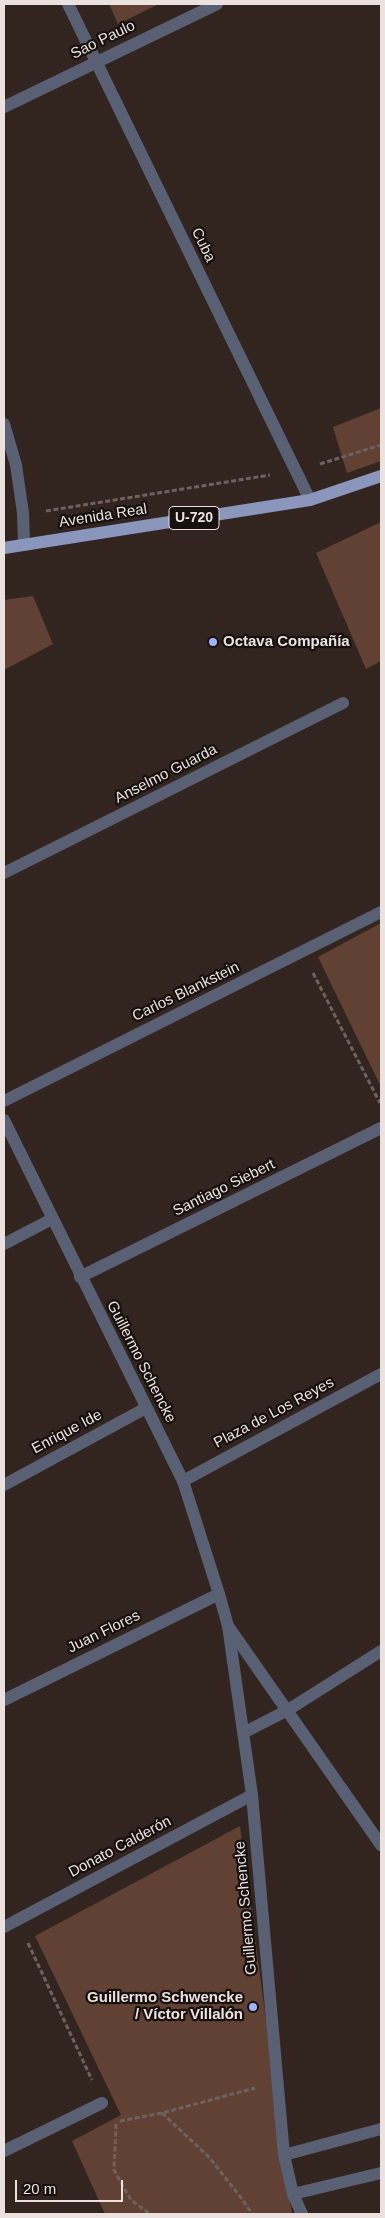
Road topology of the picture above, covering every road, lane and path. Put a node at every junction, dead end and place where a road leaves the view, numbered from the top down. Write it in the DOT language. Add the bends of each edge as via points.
graph roads {
  1 [pos="68,4"];
  2 [pos="218,4"];
  3 [pos="96,62"];
  4 [pos="4,107"];
  5 [pos="4,424"];
  6 [pos="381,445"];
  7 [pos="331,462"];
  8 [pos="270,475"];
  9 [pos="381,476"];
  10 [pos="310,500"];
  11 [pos="47,511"];
  12 [pos="24,544"];
  13 [pos="4,548"];
  14 [pos="343,703"];
  15 [pos="4,873"];
  16 [pos="381,912"];
  17 [pos="302,952"];
  18 [pos="4,1101"];
  19 [pos="381,1105"];
  20 [pos="4,1120"];
  21 [pos="381,1128"];
  22 [pos="52,1219"];
  23 [pos="4,1244"];
  24 [pos="80,1277"];
  25 [pos="381,1374"];
  26 [pos="146,1408"];
  27 [pos="183,1481"];
  28 [pos="4,1485"];
  29 [pos="219,1594"];
  30 [pos="228,1626"];
  31 [pos="381,1651"];
  32 [pos="4,1700"];
  33 [pos="288,1710"];
  34 [pos="245,1732"];
  35 [pos="252,1795"];
  36 [pos="381,1845"];
  37 [pos="18,1920"];
  38 [pos="4,1927"];
  39 [pos="278,2082"];
  40 [pos="102,2103"];
  41 [pos="162,2113"];
  42 [pos="381,2129"];
  43 [pos="4,2151"];
  44 [pos="284,2155"];
  45 [pos="381,2173"];
  46 [pos="293,2194"];
  47 [pos="150,2214"];
  48 [pos="252,2214"];
  49 [pos="302,2214"];
  1 -- 3 [label="street, Cuba"];
  2 -- 3 [label="street, Sao Paulo"];
  3 -- 4 [label="street, Sao Paulo"];
  3 -- 10 [label="street, Cuba"];
  5 -- 12 [label="street" via="16,464"];
  6 -- 7 [label="path"];
  8 -- 11 [label="path"];
  9 -- 10 [label="main road, Avenida Real / U-720"];
  10 -- 12 [label="main road, Avenida Real / U-720"];
  12 -- 13 [label="main road, Avenida Real / U-720"];
  14 -- 15 [label="street, Anselmo Guarda"];
  16 -- 17 [label="street, Carlos Blankstein"];
  17 -- 18 [label="street, Carlos Blankstein"];
  17 -- 19 [label="path"];
  20 -- 22 [label="street, Guillermo Schencke"];
  21 -- 24 [label="street, Santiago Siebert"];
  22 -- 23 [label="street"];
  22 -- 24 [label="street, Guillermo Schencke"];
  24 -- 26 [label="street, Guillermo Schencke"];
  25 -- 27 [label="street, Plaza de Los Reyes"];
  26 -- 27 [label="street, Guillermo Schencke"];
  26 -- 28 [label="street, Enrique Ide"];
  27 -- 29 [label="street, Guillermo Schencke"];
  29 -- 30 [label="street, Guillermo Schencke"];
  29 -- 32 [label="street, Juan Flores"];
  30 -- 33 [label="street, Guillermo Schencke"];
  30 -- 34 [label="street, Guillermo Schencke"];
  31 -- 33 [label="street"];
  33 -- 34 [label="street"];
  33 -- 36 [label="street, Guillermo Schencke"];
  34 -- 35 [label="street, Guillermo Schencke"];
  35 -- 37 [label="street, Donato Calderón"];
  35 -- 39 [label="street, Guillermo Schencke"];
  37 -- 38 [label="street, Donato Calderón"];
  37 -- 40 [label="path"];
  39 -- 41 [label="path"];
  39 -- 44 [label="street, Guillermo Schencke"];
  40 -- 43 [label="street"];
  41 -- 47 [label="path" via="116,2121 114,2170 131,2200"];
  41 -- 48 [label="path" via="208,2157"];
  42 -- 44 [label="street"];
  44 -- 46 [label="street, Guillermo Schencke"];
  45 -- 46 [label="street"];
  46 -- 49 [label="street, Guillermo Schencke"];
}
